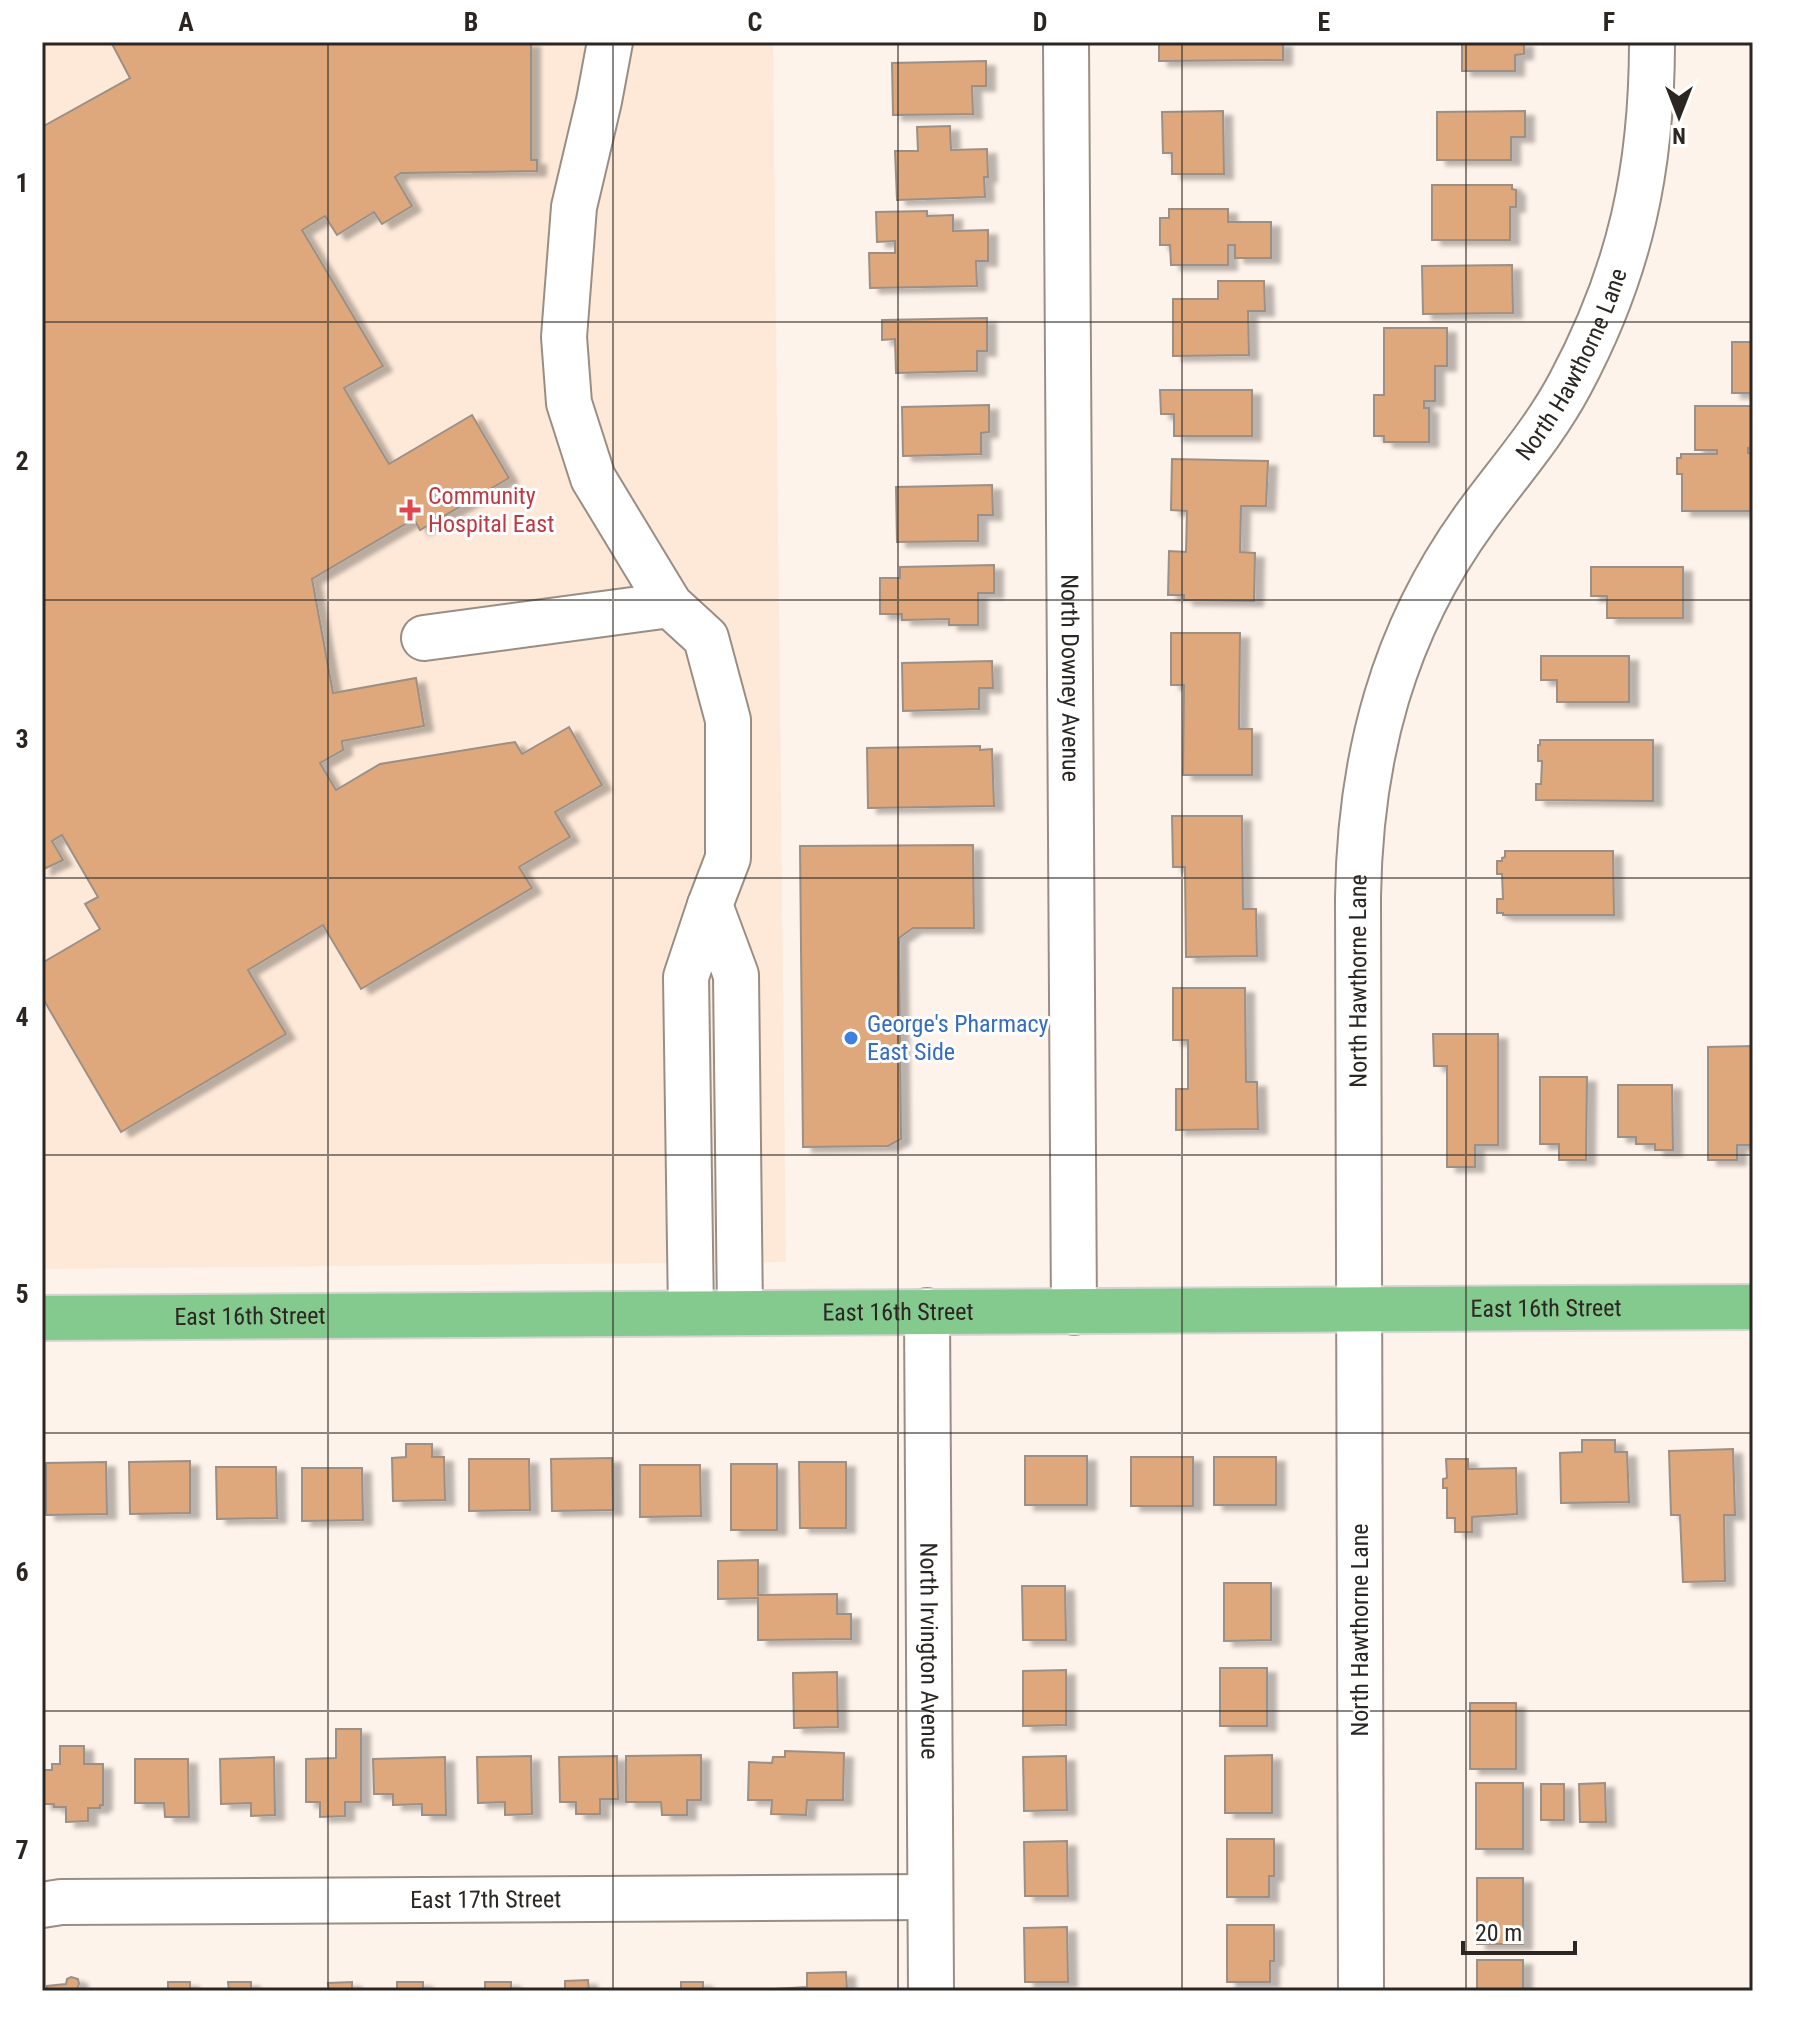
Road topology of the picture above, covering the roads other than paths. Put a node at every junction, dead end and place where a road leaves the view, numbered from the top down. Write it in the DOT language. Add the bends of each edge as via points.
graph roads {
  1 [pos="610,42"];
  2 [pos="1066,42"];
  3 [pos="1652,42"];
  4 [pos="670,605"];
  5 [pos="424,638"];
  6 [pos="710,905"];
  7 [pos="1753,1307"];
  8 [pos="1359,1310"];
  9 [pos="927,1311"];
  10 [pos="1074,1312"];
  11 [pos="691,1313"];
  12 [pos="740,1313"];
  13 [pos="42,1318"];
  14 [pos="930,1897"];
  15 [pos="42,1905"];
  16 [pos="931,1991"];
  17 [pos="1361,1991"];
  1 -- 4 [label="street" via="574,207 564,337 569,403 593,478"];
  2 -- 10 [label="street, North Downey Avenue"];
  3 -- 8 [label="street, North Hawthorne Lane" via="1646,156 1612,294 1554,414 1474,519 1427,595 1398,659 1374,743 1358,863"];
  4 -- 5 [label="street"];
  4 -- 6 [label="street" via="706,638 728,720 728,858"];
  6 -- 11 [label="street" via="686,977"];
  6 -- 12 [label="street" via="736,975"];
  7 -- 8 [label="main road, East 16th Street"];
  8 -- 10 [label="main road, East 16th Street"];
  8 -- 17 [label="street, North Hawthorne Lane"];
  9 -- 10 [label="main road, East 16th Street"];
  9 -- 12 [label="main road, East 16th Street"];
  9 -- 14 [label="street, North Irvington Avenue"];
  11 -- 12 [label="main road, East 16th Street"];
  11 -- 13 [label="main road, East 16th Street"];
  14 -- 15 [label="street, East 17th Street"];
  14 -- 16 [label="street, North Irvington Avenue"];
}
